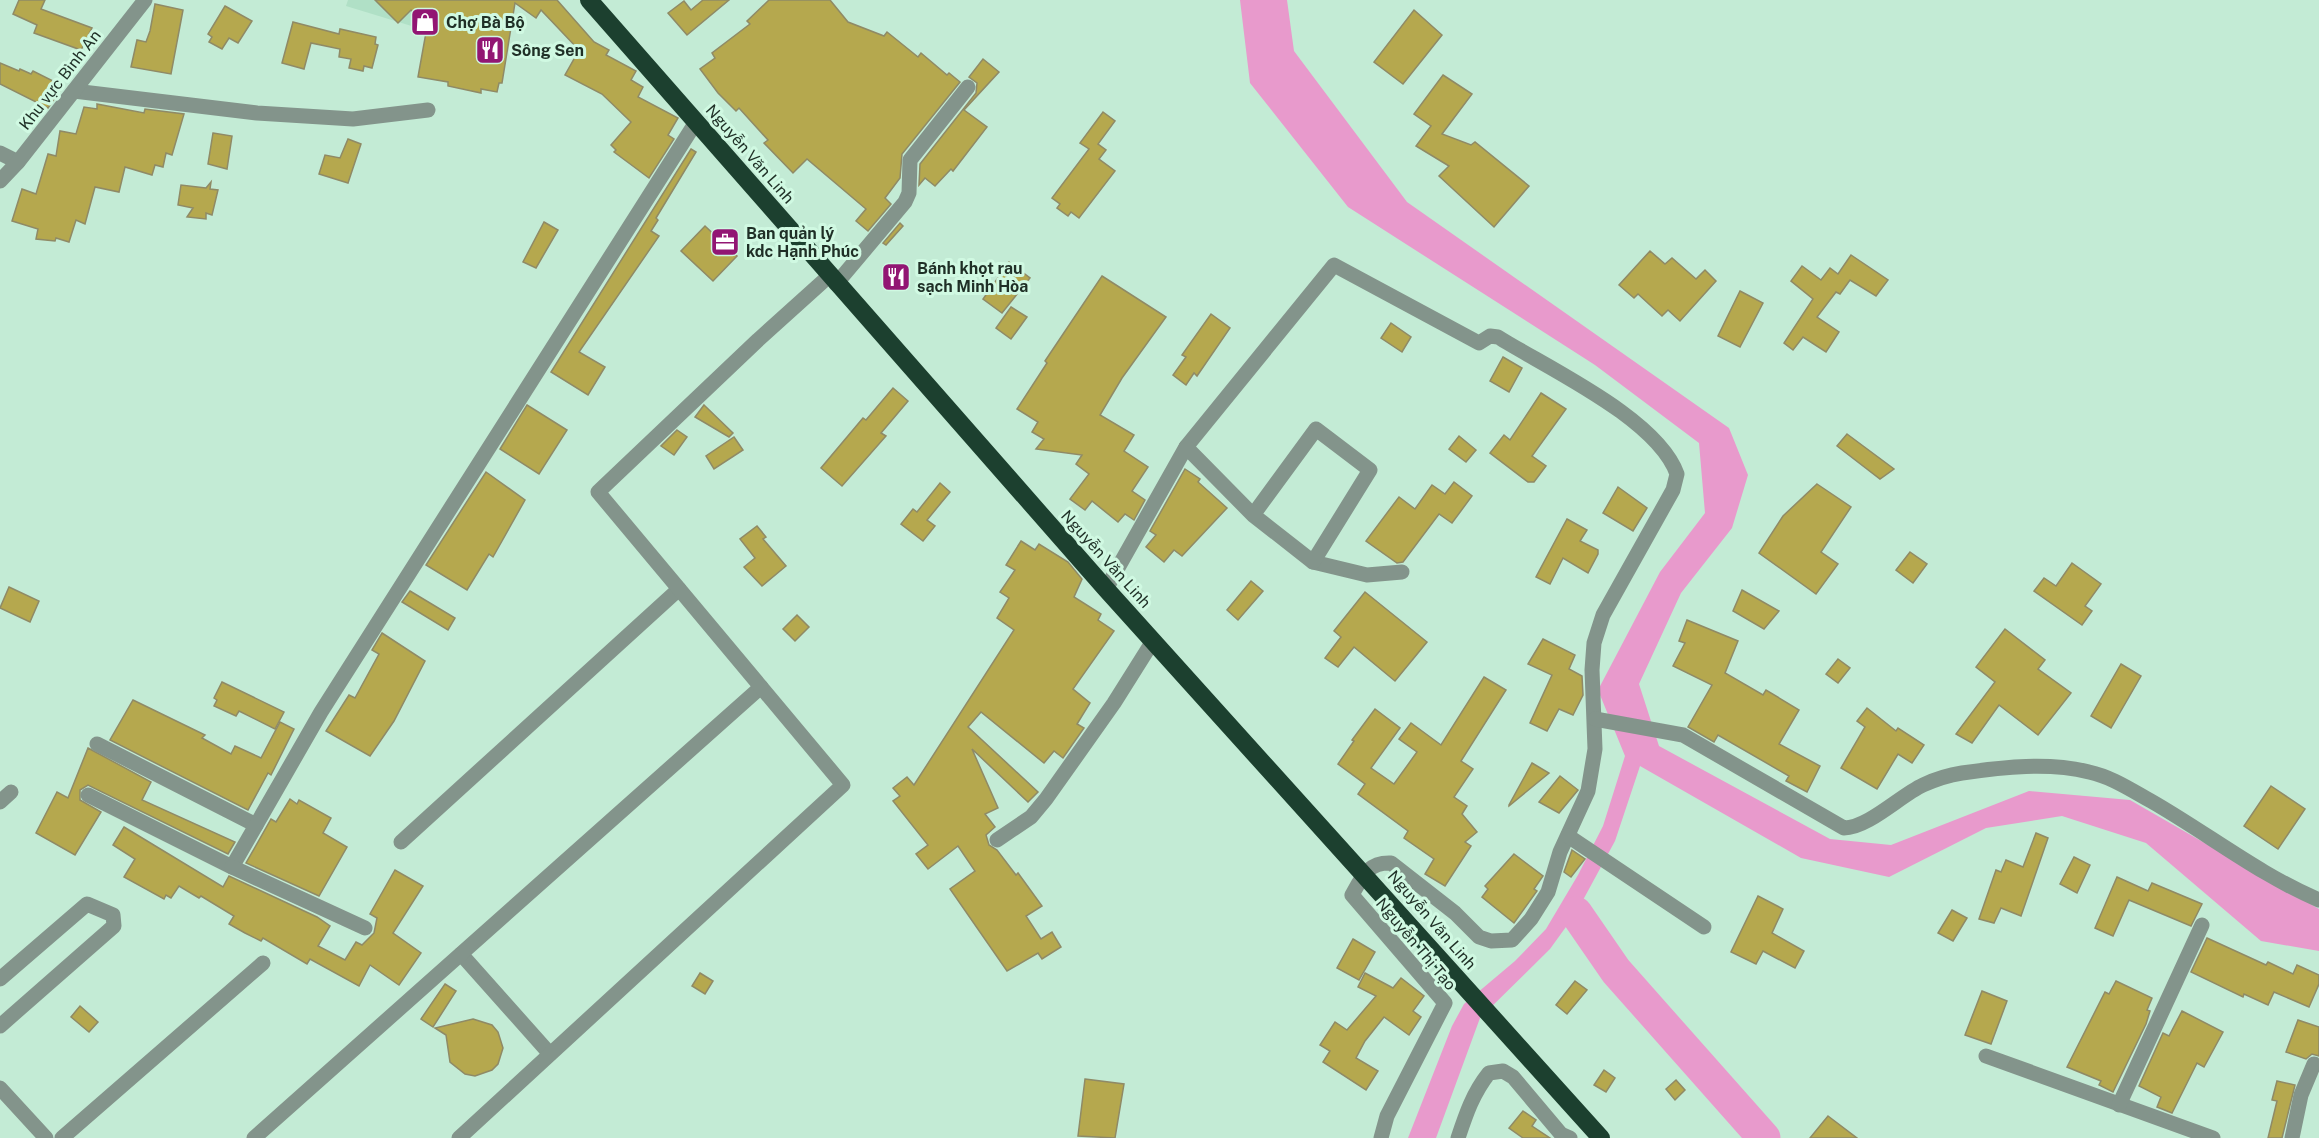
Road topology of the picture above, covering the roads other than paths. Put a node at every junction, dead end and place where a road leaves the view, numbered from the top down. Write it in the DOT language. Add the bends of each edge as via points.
graph roads {
  1 [pos="145,0"];
  2 [pos="589,0"];
  3 [pos="968,87"];
  4 [pos="74,91"];
  5 [pos="428,110"];
  6 [pos="696,122"];
  7 [pos="0,153"];
  8 [pos="18,162"];
  9 [pos="0,181"];
  10 [pos="833,280"];
  11 [pos="1185,447"];
  12 [pos="1253,515"];
  13 [pos="1313,562"];
  14 [pos="1402,572"];
  15 [pos="679,589"];
  16 [pos="1106,589"];
  17 [pos="1153,641"];
  18 [pos="761,687"];
  19 [pos="1602,721"];
  20 [pos="97,744"];
  21 [pos="88,795"];
  22 [pos="256,825"];
  23 [pos="1568,836"];
  24 [pos="997,840"];
  25 [pos="401,842"];
  26 [pos="232,867"];
  27 [pos="1364,873"];
  28 [pos="2319,900"];
  29 [pos="2202,925"];
  30 [pos="1704,927"];
  31 [pos="365,928"];
  32 [pos="461,954"];
  33 [pos="263,963"];
  34 [pos="0,979"];
  35 [pos="0,1026"];
  36 [pos="550,1054"];
  37 [pos="1986,1056"];
  38 [pos="2314,1064"];
  39 [pos="0,1088"];
  40 [pos="2119,1105"];
  41 [pos="46,1138"];
  42 [pos="62,1138"];
  43 [pos="254,1138"];
  44 [pos="459,1138"];
  45 [pos="1381,1138"];
  46 [pos="1458,1138"];
  47 [pos="1570,1138"];
  48 [pos="1601,1138"];
  49 [pos="2213,1138"];
  50 [pos="2292,1138"];
  1 -- 4 [label="street, Khu vực Bình An"];
  2 -- 6 [label="highway, Nguyễn Văn Linh"];
  3 -- 10 [label="street" via="910,160 905,202"];
  4 -- 5 [label="street" via="257,113 353,119"];
  4 -- 8 [label="street, Khu vực Bình An"];
  6 -- 10 [label="highway, Nguyễn Văn Linh"];
  6 -- 22 [label="street" via="321,712"];
  7 -- 8 [label="street"];
  8 -- 9 [label="street, Khu vực Bình An"];
  10 -- 15 [label="street" via="758,340 598,492"];
  10 -- 16 [label="highway, Nguyễn Văn Linh"];
  11 -- 12 [label="street"];
  11 -- 16 [label="street"];
  11 -- 19 [label="street" via="1334,265 1479,343 1490,336 1498,337 1620,411 1663,451 1677,474 1673,490 1603,615 1594,642 1592,670"];
  12 -- 13 [label="street"];
  12 -- 13 [label="street" via="1316,429 1370,470"];
  13 -- 14 [label="street" via="1367,575"];
  15 -- 18 [label="street"];
  15 -- 25 [label="street"];
  16 -- 17 [label="highway, Nguyễn Văn Linh"];
  17 -- 24 [label="street" via="1046,799 1031,817"];
  17 -- 27 [label="highway, Nguyễn Văn Linh"];
  18 -- 32 [label="street"];
  18 -- 36 [label="street" via="843,785"];
  19 -- 23 [label="street" via="1588,790"];
  19 -- 28 [label="street" via="1665,731 1692,740 1844,828 1859,824 1940,778 2012,768 2089,771 2158,805 2297,891"];
  20 -- 22 [label="street"];
  21 -- 26 [label="street"];
  22 -- 26 [label="street"];
  23 -- 27 [label="street" via="1548,892 1512,940 1479,937 1391,863 1380,862"];
  23 -- 30 [label="street"];
  26 -- 31 [label="street"];
  27 -- 45 [label="street, Nguyễn Thị Tạo" via="1352,895 1445,1003 1387,1116"];
  27 -- 48 [label="highway, Nguyễn Văn Linh"];
  29 -- 40 [label="street"];
  32 -- 36 [label="street"];
  32 -- 43 [label="street"];
  33 -- 42 [label="street"];
  34 -- 35 [label="street" via="87,904 113,915 114,926"];
  36 -- 44 [label="street"];
  37 -- 40 [label="street"];
  38 -- 50 [label="street" via="2301,1095"];
  39 -- 41 [label="street"];
  40 -- 49 [label="street"];
  46 -- 47 [label="street" via="1483,1080 1489,1073 1503,1071 1513,1077 1561,1134"];
}
